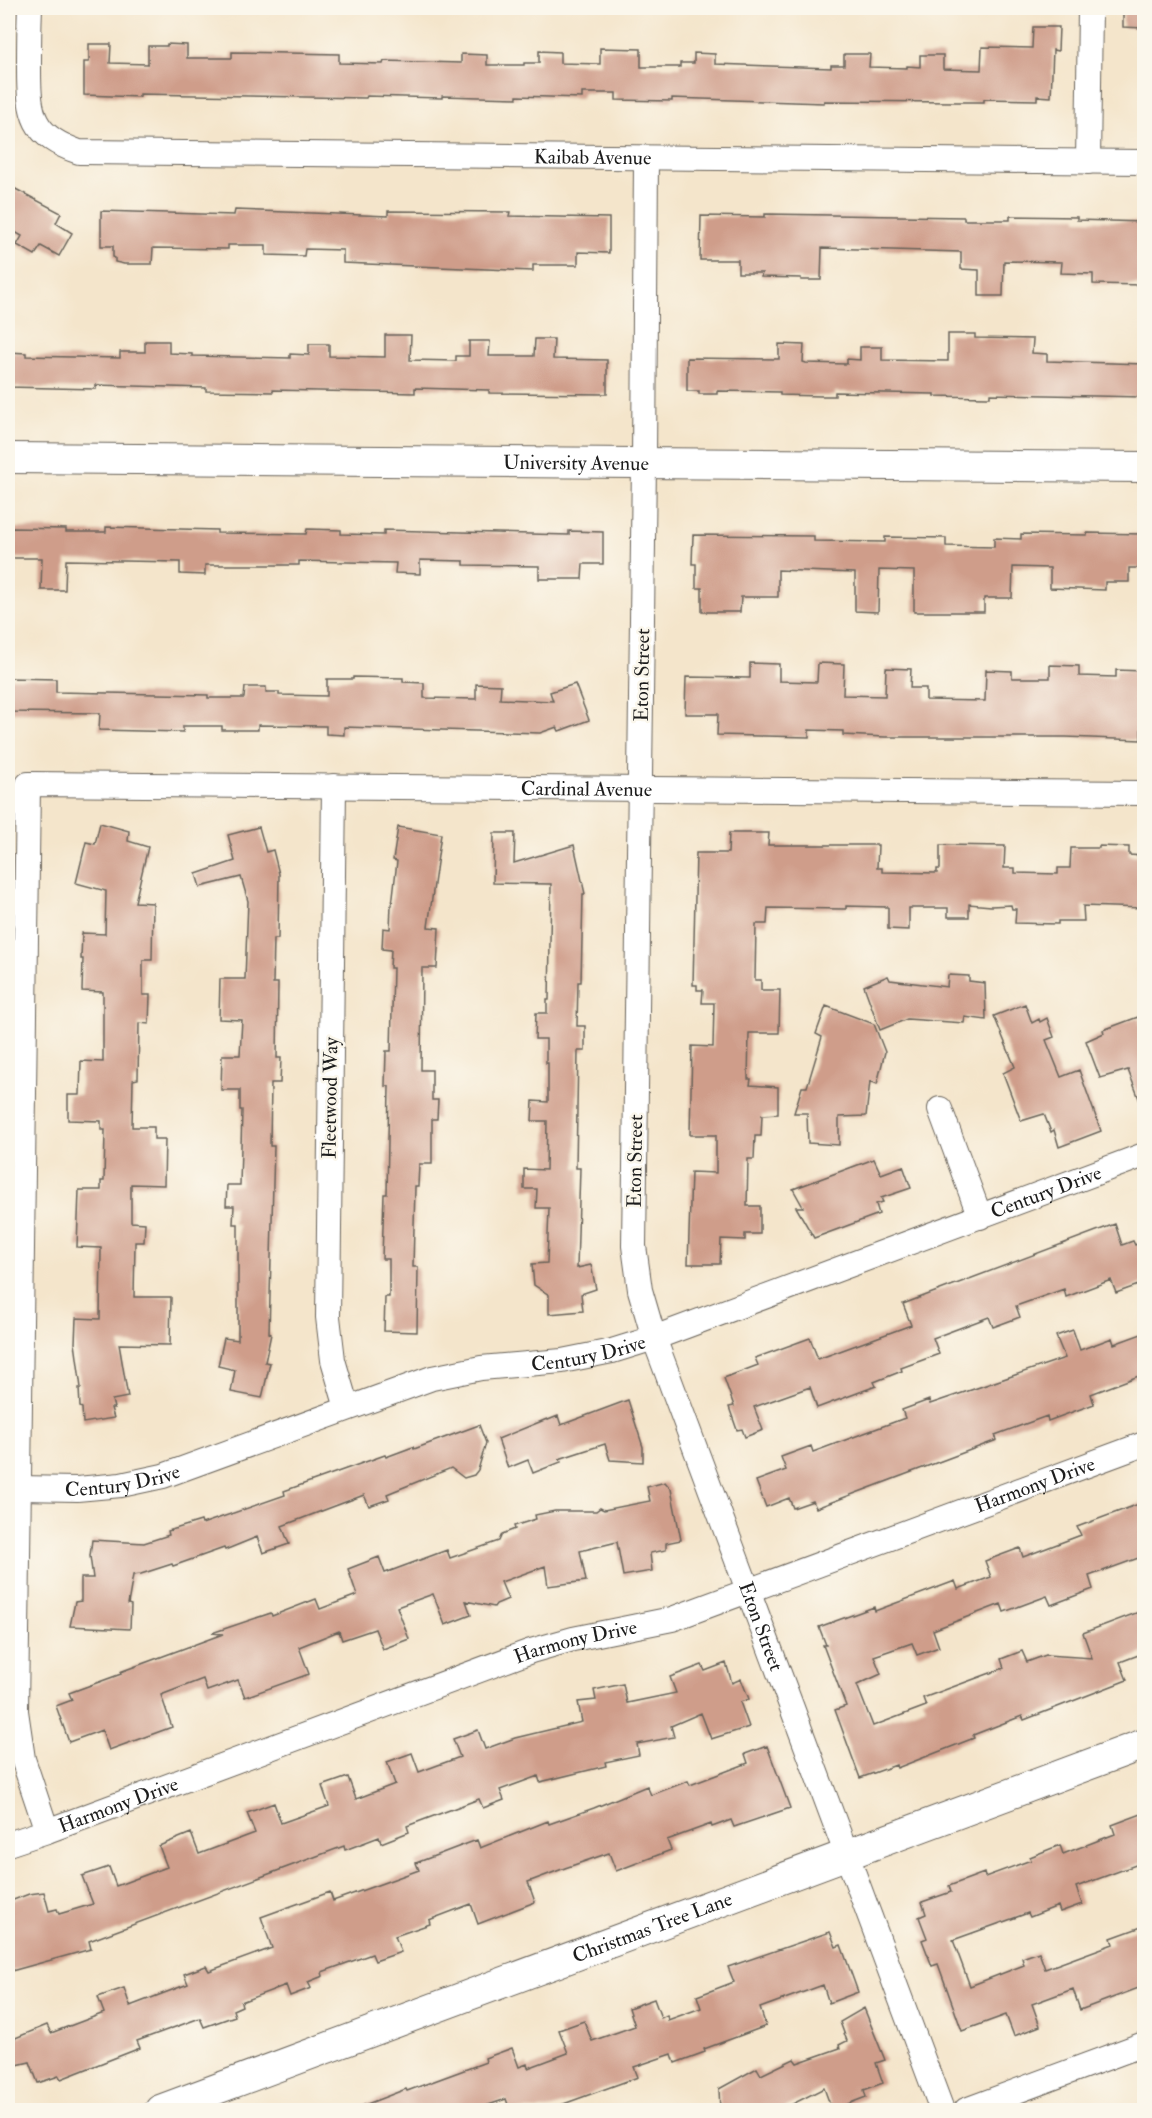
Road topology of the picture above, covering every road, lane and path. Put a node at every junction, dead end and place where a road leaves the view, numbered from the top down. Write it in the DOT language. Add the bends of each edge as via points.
graph roads {
  1 [pos="30,8"];
  2 [pos="1090,8"];
  3 [pos="646,158"];
  4 [pos="1088,162"];
  5 [pos="1144,162"];
  6 [pos="8,458"];
  7 [pos="644,463"];
  8 [pos="1144,467"];
  9 [pos="334,786"];
  10 [pos="640,789"];
  11 [pos="1144,793"];
  12 [pos="940,1109"];
  13 [pos="1144,1155"];
  14 [pos="980,1217"];
  15 [pos="654,1338"];
  16 [pos="347,1408"];
  17 [pos="1144,1444"];
  18 [pos="18,1488"];
  19 [pos="748,1592"];
  20 [pos="1144,1744"];
  21 [pos="47,1832"];
  22 [pos="8,1844"];
  23 [pos="846,1855"];
  24 [pos="1144,2044"];
  25 [pos="160,2110"];
  26 [pos="942,2110"];
  27 [pos="966,2110"];
  1 -- 3 [label="street, Kaibab Avenue" via="29,102 46,135 79,152"];
  2 -- 4 [label="street"];
  3 -- 4 [label="street, Kaibab Avenue"];
  3 -- 7 [label="street, Eton Street"];
  4 -- 5 [label="street, Kaibab Avenue"];
  6 -- 7 [label="street, University Avenue"];
  7 -- 8 [label="street, University Avenue"];
  7 -- 10 [label="street, Eton Street"];
  9 -- 10 [label="street, Cardinal Avenue"];
  9 -- 16 [label="street, Fleetwood Way" via="327,1317 333,1360"];
  9 -- 18 [label="street, Cardinal Avenue" via="28,784"];
  10 -- 11 [label="street, Cardinal Avenue"];
  10 -- 15 [label="street, Eton Street" via="634,1246 640,1290"];
  12 -- 14 [label="street"];
  13 -- 14 [label="street, Century Drive"];
  14 -- 15 [label="street, Century Drive"];
  15 -- 16 [label="street, Century Drive" via="562,1361 481,1368 432,1378"];
  15 -- 19 [label="street, Eton Street"];
  16 -- 18 [label="street, Century Drive" via="164,1476 99,1487"];
  17 -- 19 [label="street, Harmony Drive"];
  18 -- 21 [label="street" via="16,1710 23,1759"];
  19 -- 21 [label="street, Harmony Drive" via="672,1619 531,1651"];
  19 -- 23 [label="street, Eton Street"];
  20 -- 23 [label="street, Christmas Tree Lane"];
  21 -- 22 [label="street, Harmony Drive"];
  23 -- 25 [label="street, Christmas Tree Lane"];
  23 -- 26 [label="street, Eton Street"];
  24 -- 27 [label="street"];
}
